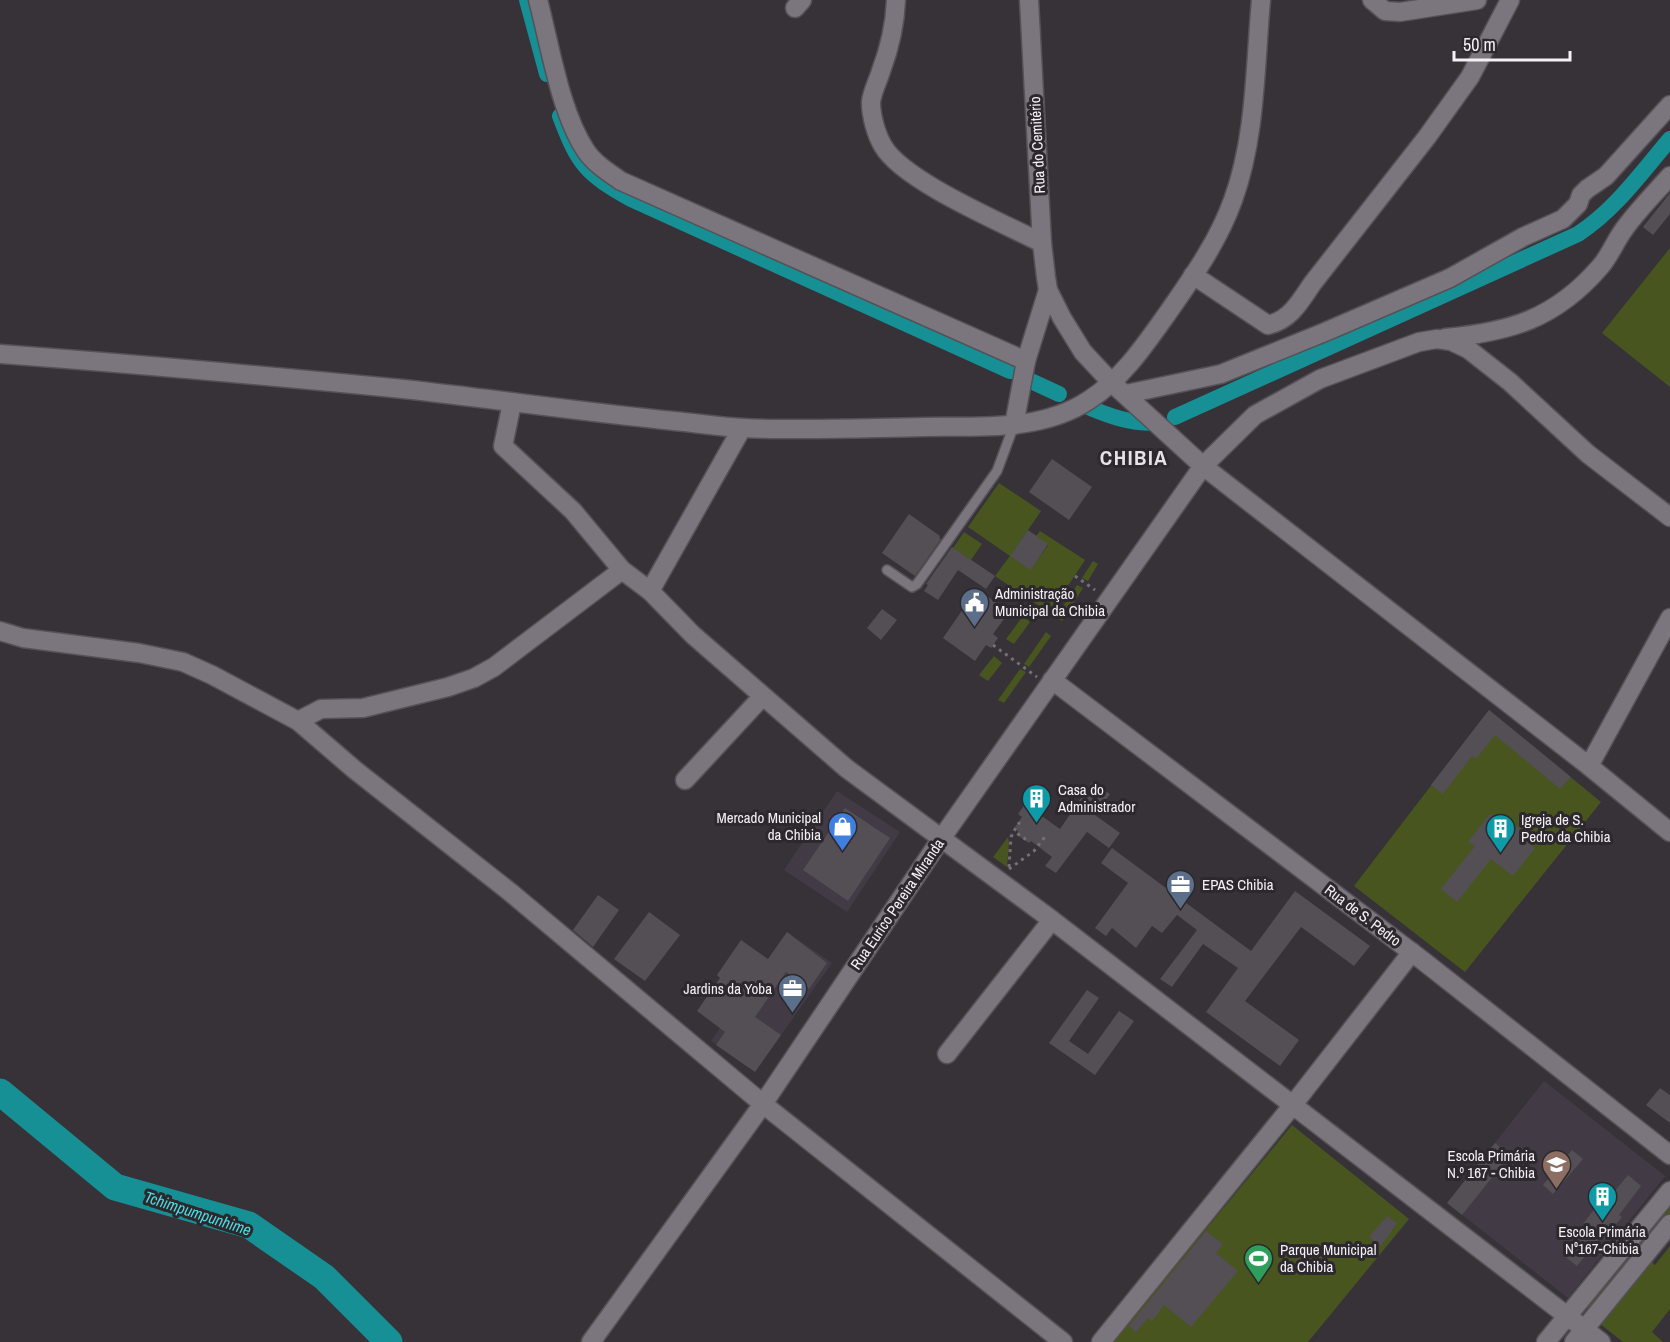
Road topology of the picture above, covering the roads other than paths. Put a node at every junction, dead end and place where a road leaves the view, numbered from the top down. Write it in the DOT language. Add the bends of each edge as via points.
graph roads {
  1 [pos="538,0"];
  2 [pos="896,0"];
  3 [pos="1029,0"];
  4 [pos="1261,0"];
  5 [pos="1372,0"];
  6 [pos="1477,0"];
  7 [pos="1510,0"];
  8 [pos="1670,105"];
  9 [pos="1670,176"];
  10 [pos="1042,243"];
  11 [pos="1193,275"];
  12 [pos="1048,290"];
  13 [pos="1437,339"];
  14 [pos="0,354"];
  15 [pos="1026,361"];
  16 [pos="1111,382"];
  17 [pos="1126,394"];
  18 [pos="512,403"];
  19 [pos="1014,425"];
  20 [pos="742,428"];
  21 [pos="1203,466"];
  22 [pos="1670,517"];
  23 [pos="622,570"];
  24 [pos="887,570"];
  25 [pos="650,591"];
  26 [pos="1670,618"];
  27 [pos="0,631"];
  28 [pos="1050,683"];
  29 [pos="762,697"];
  30 [pos="298,721"];
  31 [pos="1589,766"];
  32 [pos="685,780"];
  33 [pos="1670,832"];
  34 [pos="941,839"];
  35 [pos="1052,920"];
  36 [pos="1412,952"];
  37 [pos="946,1054"];
  38 [pos="763,1104"];
  39 [pos="1292,1106"];
  40 [pos="1670,1155"];
  41 [pos="1670,1191"];
  42 [pos="1670,1224"];
  43 [pos="1567,1316"];
  44 [pos="1579,1336"];
  45 [pos="591,1342"];
  46 [pos="1063,1342"];
  47 [pos="1101,1342"];
  48 [pos="1546,1342"];
  49 [pos="1601,1342"];
  1 -- 15 [label="street" via="564,102 578,138 601,167 621,181"];
  2 -- 10 [label="street" via="893,34 872,98 873,118 883,147 922,182"];
  3 -- 10 [label="street, Rua do Cemitério"];
  4 -- 11 [label="street" via="1245,155 1233,200 1217,237"];
  5 -- 6 [label="street" via="1384,11 1400,12"];
  7 -- 11 [label="street" via="1470,77 1285,319 1268,325"];
  8 -- 17 [label="street" via="1606,176 1581,195 1563,219 1450,278 1221,374"];
  9 -- 13 [label="street, Rua Eurico Pereira Miranda" via="1625,228 1601,266 1544,315 1496,332"];
  10 -- 12 [label="street, Rua do Cemitério"];
  11 -- 16 [label="street" via="1139,355"];
  12 -- 15 [label="street"];
  12 -- 16 [label="street" via="1083,352"];
  13 -- 21 [label="street, Rua Eurico Pereira Miranda" via="1320,379 1255,415"];
  13 -- 22 [label="street" via="1459,345 1485,362 1588,454"];
  14 -- 18 [label="street" via="236,373"];
  15 -- 19 [label="street"];
  16 -- 17 [label="street"];
  16 -- 19 [label="street" via="1069,412"];
  17 -- 21 [label="street"];
  18 -- 20 [label="street"];
  18 -- 23 [label="street" via="503,447 573,511"];
  19 -- 20 [label="street"];
  19 -- 24 [label="lane" via="997,471 917,585 908,585"];
  20 -- 25 [label="street"];
  21 -- 28 [label="street, Rua Eurico Pereira Miranda"];
  21 -- 31 [label="street"];
  23 -- 25 [label="street"];
  23 -- 30 [label="street" via="474,678 363,708 321,709"];
  25 -- 29 [label="street"];
  26 -- 31 [label="street"];
  27 -- 30 [label="street" via="23,638 183,662"];
  28 -- 34 [label="street, Rua Eurico Pereira Miranda"];
  28 -- 36 [label="street, Rua de S. Pedro"];
  29 -- 32 [label="street"];
  29 -- 34 [label="street" via="871,788"];
  30 -- 38 [label="street"];
  31 -- 33 [label="street"];
  34 -- 35 [label="street" via="1004,875"];
  34 -- 38 [label="street, Rua Eurico Pereira Miranda"];
  35 -- 37 [label="street"];
  35 -- 39 [label="street"];
  36 -- 39 [label="street"];
  36 -- 40 [label="street, Rua de S. Pedro"];
  38 -- 45 [label="street, Rua Eurico Pereira Miranda"];
  38 -- 46 [label="street"];
  39 -- 43 [label="street"];
  39 -- 47 [label="street"];
  41 -- 43 [label="street"];
  42 -- 44 [label="street"];
  43 -- 44 [label="street"];
  43 -- 48 [label="street"];
  44 -- 49 [label="street"];
}
